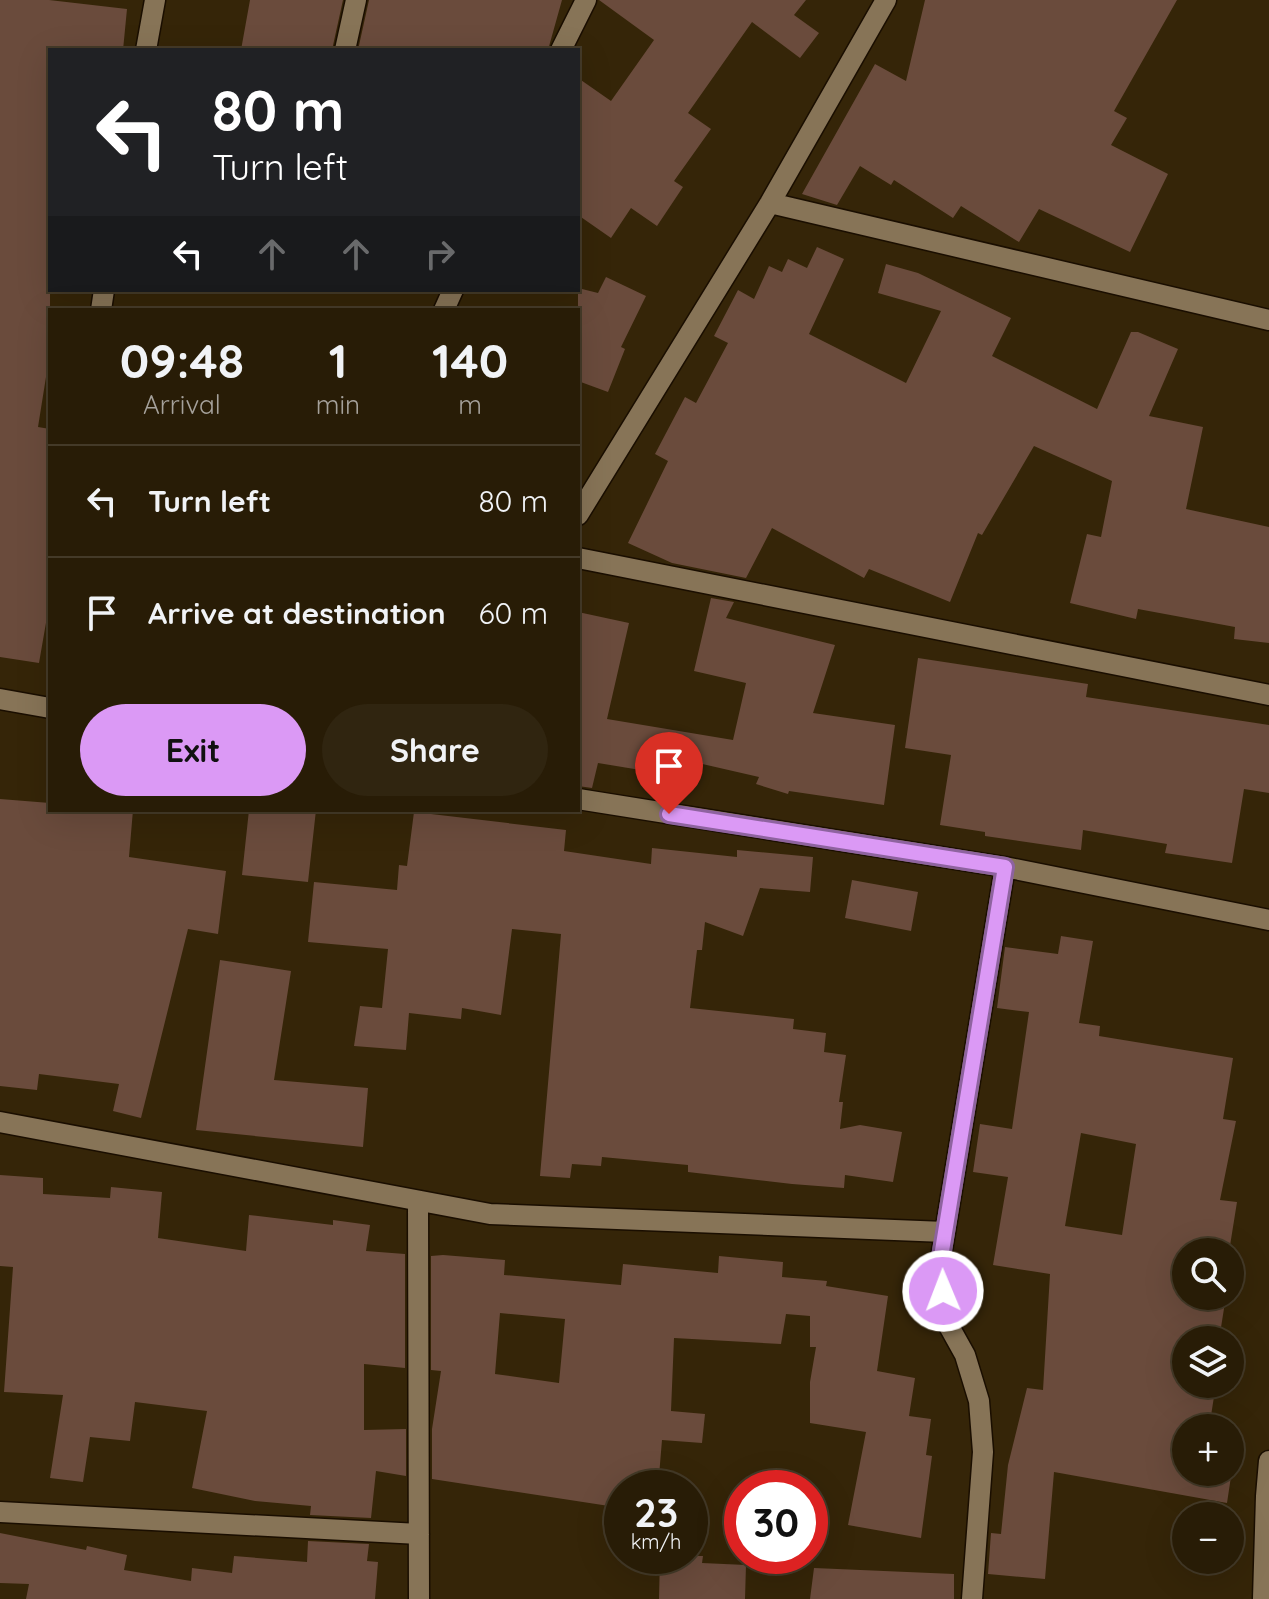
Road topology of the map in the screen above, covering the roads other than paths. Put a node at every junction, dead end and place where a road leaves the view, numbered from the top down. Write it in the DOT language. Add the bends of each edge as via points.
graph roads {
  1 [pos="155,0"];
  2 [pos="356,0"];
  3 [pos="586,0"];
  4 [pos="886,0"];
  5 [pos="146,48"];
  6 [pos="345,48"];
  7 [pos="562,48"];
  8 [pos="770,203"];
  9 [pos="1269,320"];
  10 [pos="580,512"];
  11 [pos="580,558"];
  12 [pos="1269,695"];
  13 [pos="0,699"];
  14 [pos="48,708"];
  15 [pos="580,799"];
  16 [pos="1005,867"];
  17 [pos="1269,920"];
  18 [pos="0,1122"];
  19 [pos="418,1201"];
  20 [pos="945,1232"];
  21 [pos="1269,1461"];
  22 [pos="1267,1498"];
  23 [pos="0,1512"];
  24 [pos="419,1534"];
  25 [pos="419,1599"];
  26 [pos="972,1599"];
  27 [pos="1263,1599"];
  1 -- 5 [label="street"];
  2 -- 6 [label="street"];
  3 -- 7 [label="street"];
  4 -- 8 [label="street"];
  8 -- 9 [label="street"];
  8 -- 10 [label="street"];
  11 -- 12 [label="street"];
  13 -- 14 [label="street"];
  15 -- 16 [label="street"];
  16 -- 17 [label="street"];
  16 -- 20 [label="street"];
  18 -- 19 [label="street"];
  19 -- 20 [label="street" via="490,1214"];
  19 -- 24 [label="street"];
  20 -- 26 [label="street" via="940,1263 945,1319 965,1355 979,1401 983,1452"];
  21 -- 22 [label="street"];
  22 -- 27 [label="street"];
  23 -- 24 [label="street"];
  24 -- 25 [label="street"];
}
